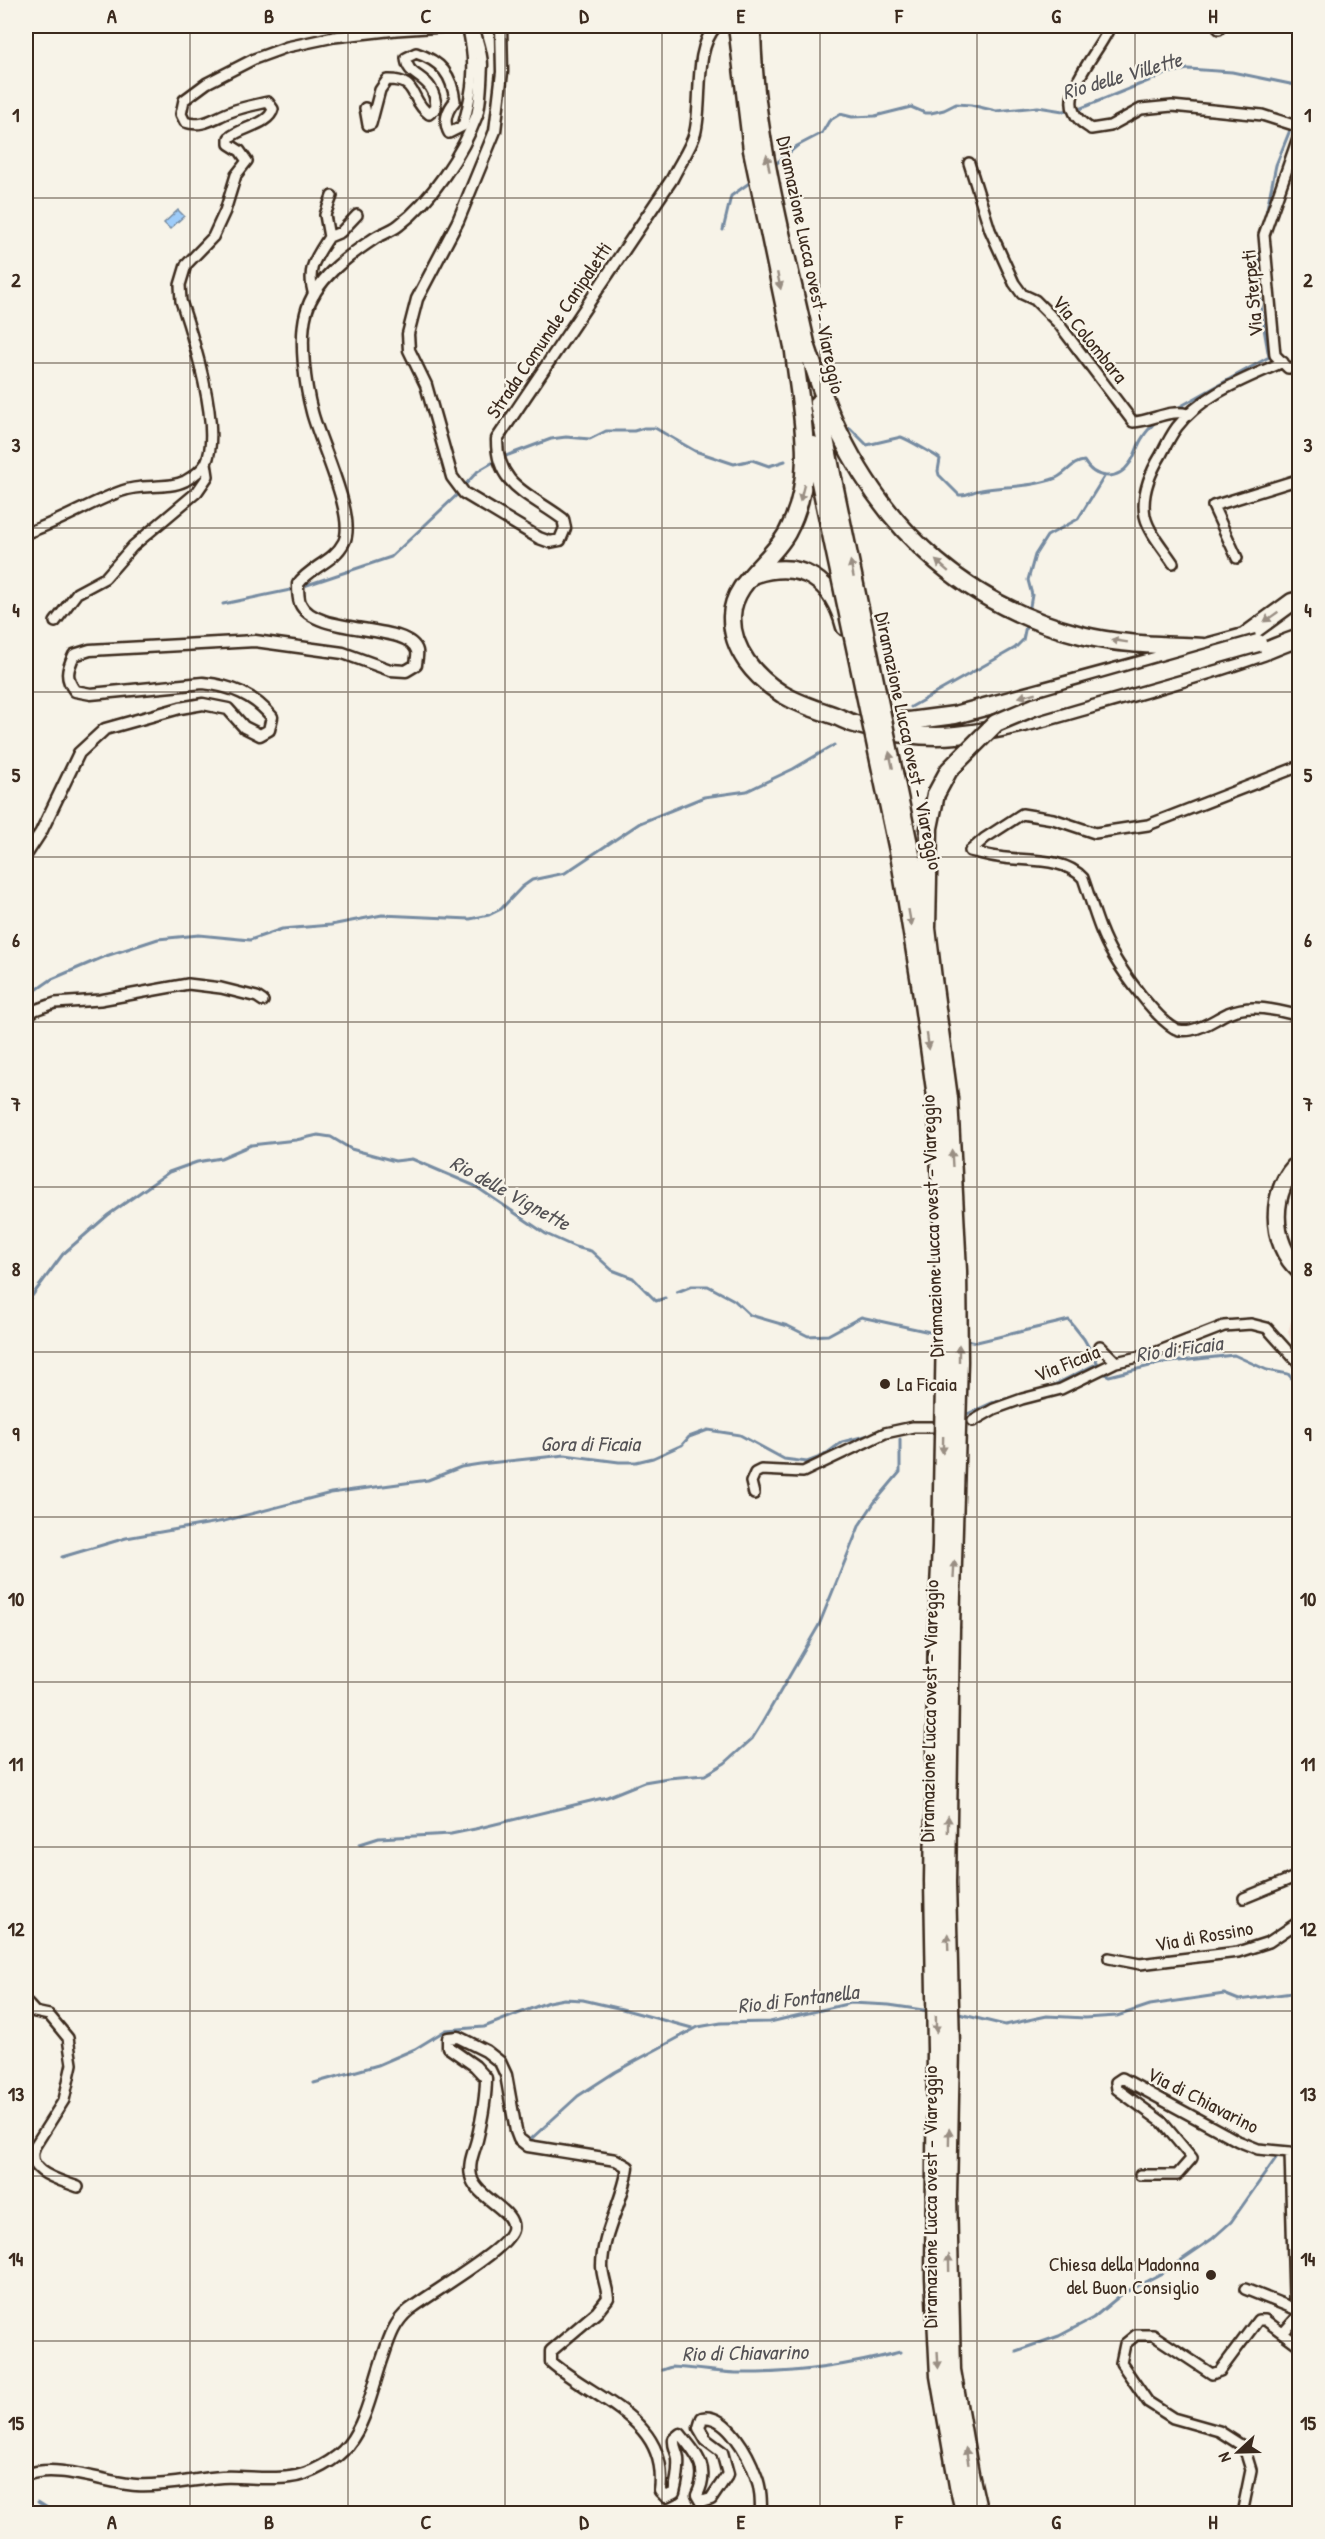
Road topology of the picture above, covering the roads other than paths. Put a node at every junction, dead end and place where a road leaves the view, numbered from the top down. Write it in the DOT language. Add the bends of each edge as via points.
graph roads {
  1 [pos="459,26"];
  2 [pos="467,26"];
  3 [pos="473,26"];
  4 [pos="501,26"];
  5 [pos="1110,26"];
  6 [pos="714,28"];
  7 [pos="745,33"];
  8 [pos="365,108"];
  9 [pos="1296,127"];
  10 [pos="969,163"];
  11 [pos="332,196"];
  12 [pos="357,215"];
  13 [pos="329,237"];
  14 [pos="314,295"];
  15 [pos="800,349"];
  16 [pos="1283,363"];
  17 [pos="1299,368"];
  18 [pos="1188,414"];
  19 [pos="206,463"];
  20 [pos="1299,479"];
  21 [pos="827,481"];
  22 [pos="26,532"];
  23 [pos="1237,558"];
  24 [pos="1173,563"];
  25 [pos="752,575"];
  26 [pos="1299,600"];
  27 [pos="55,622"];
  28 [pos="1299,639"];
  29 [pos="1282,643"];
  30 [pos="1171,652"];
  31 [pos="860,679"];
  32 [pos="834,715"];
  33 [pos="1299,766"];
  34 [pos="26,855"];
  35 [pos="906,860"];
  36 [pos="927,928"];
  37 [pos="927,981"];
  38 [pos="263,1001"];
  39 [pos="1299,1016"];
  40 [pos="26,1017"];
  41 [pos="1299,1162"];
  42 [pos="1299,1270"];
  43 [pos="1100,1346"];
  44 [pos="1116,1362"];
  45 [pos="1299,1365"];
  46 [pos="973,1421"];
  47 [pos="932,1427"];
  48 [pos="754,1494"];
  49 [pos="1299,1875"];
  50 [pos="940,1882"];
  51 [pos="1244,1898"];
  52 [pos="1299,1921"];
  53 [pos="1109,1958"];
  54 [pos="26,2002"];
  55 [pos="1295,2152"];
  56 [pos="1140,2175"];
  57 [pos="78,2187"];
  58 [pos="1245,2289"];
  59 [pos="1299,2311"];
  60 [pos="1284,2332"];
  61 [pos="1299,2346"];
  62 [pos="26,2475"];
  63 [pos="761,2514"];
  64 [pos="964,2514"];
  65 [pos="979,2514"];
  66 [pos="1242,2514"];
  1 -- 19 [label="street" via="334,37 287,47 216,78 184,100 181,114 185,122 194,125 268,102 273,109 266,119 229,138 229,144 248,161 236,175 213,237 186,265 180,285 210,417"];
  2 -- 8 [label="street" via="472,44 473,92 463,126 449,133 448,109 455,101 448,74 437,63 416,53 406,58 406,66 431,86 436,108 429,114 423,110 410,86 400,80 387,80 368,125"];
  3 -- 14 [label="street" via="482,63 477,114 450,167 420,206 398,226 342,261"];
  4 -- 6 [label="street, Strada Comunale Canipaletti" via="502,72 495,130 458,221 417,299 408,334 409,350 426,385 452,477 461,489 550,542 560,540 566,528 563,519 514,485 498,459 497,439 672,179 694,134 703,52"];
  5 -- 9 [label="street" via="1073,91 1073,111 1091,129 1110,126 1142,109 1172,106 1262,115"];
  7 -- 15 [label="highway, Diramazione Lucca ovest - Viareggio" via="750,140 773,222"];
  9 -- 16 [label="street, Via Sterpeti" via="1264,235 1275,356"];
  10 -- 18 [label="street, Via Colombara" via="990,230 1014,283 1058,323 1133,422 1167,413"];
  11 -- 13 [label="street" via="325,215"];
  12 -- 13 [label="street" via="341,232"];
  13 -- 14 [label="street" via="311,265"];
  14 -- 34 [label="street" via="306,313 303,345 311,411 347,524 345,540 336,554 302,578 299,602 306,612 326,622 411,641 417,652 416,665 406,671 390,669 343,653 255,641 90,650 74,655 67,669 68,682 75,691 90,694 220,684 261,703 272,717 269,730 260,735 244,727 228,710 203,704 105,729 79,753"];
  15 -- 21 [label="highway, Diramazione Lucca ovest - Viareggio"];
  15 -- 25 [label="highway, one-way" via="806,460 803,493 779,546"];
  30 -- 15 [label="highway, one-way" via="1082,636 1017,614 946,570 886,509 848,450"];
  16 -- 17 [label="street" via="1288,368"];
  16 -- 18 [label="street" via="1231,386"];
  18 -- 24 [label="street" via="1151,469 1146,485 1146,516"];
  19 -- 22 [label="street" via="183,482 125,489 51,525"];
  19 -- 27 [label="street" via="208,476 197,492 133,546 105,578 77,593"];
  20 -- 23 [label="street" via="1213,506"];
  21 -- 31 [label="highway, Diramazione Lucca ovest - Viareggio, bridge"];
  35 -- 21 [label="highway, Diramazione Lucca ovest - Viareggio, one-way, bridge"];
  25 -- 31 [label="highway" via="784,568 822,583 839,609"];
  25 -- 32 [label="highway" via="737,593 732,616 736,642 743,656 751,669 774,689 804,706"];
  26 -- 30 [label="highway, one-way" via="1244,637"];
  28 -- 29 [label="highway"];
  29 -- 32 [label="highway" via="1099,702 1022,723 955,735 904,733 855,724"];
  29 -- 36 [label="highway, bridge" via="1258,643 1075,694 996,723 949,770 936,794 929,828"];
  30 -- 32 [label="highway, one-way" via="955,715 909,721"];
  31 -- 35 [label="highway, Diramazione Lucca ovest - Viareggio, bridge"];
  33 -- 39 [label="street" via="1148,825 1095,833 1022,814 970,851 1075,869 1083,878 1112,953 1138,990 1176,1029 1189,1031 1229,1012 1248,1008"];
  35 -- 36 [label="highway, Diramazione Lucca ovest - Viareggio"];
  35 -- 37 [label="highway, Diramazione Lucca ovest - Viareggio, one-way"];
  36 -- 37 [label="highway, Diramazione Lucca ovest - Viareggio"];
  37 -- 50 [label="highway, Diramazione Lucca ovest - Viareggio, bridge" via="949,1098 958,1270 959,1361 944,1627"];
  38 -- 40 [label="street" via="221,988 188,984 100,1000 55,1003"];
  41 -- 42 [label="highway" via="1287,1176 1276,1211 1283,1246"];
  43 -- 44 [label="street"];
  44 -- 45 [label="street, Via Ficaia" via="1152,1354 1224,1326 1251,1324 1267,1328"];
  44 -- 46 [label="street, Via Ficaia" via="1061,1389 994,1409"];
  47 -- 48 [label="street" via="885,1433 803,1472 761,1470 751,1482"];
  49 -- 51 [label="street"];
  50 -- 64 [label="highway, Diramazione Lucca ovest - Viareggio, one-way" via="934,2277 939,2376"];
  65 -- 50 [label="highway, Diramazione Lucca ovest - Viareggio, one-way" via="952,2370 948,2196 951,2047"];
  52 -- 53 [label="street, Via di Rossino" via="1269,1942 1238,1952 1140,1964"];
  54 -- 57 [label="street" via="35,2012 49,2015 68,2038 72,2064 64,2100 35,2146 33,2160 40,2172"];
  55 -- 56 [label="street, Via di Chiavarino" via="1258,2149 1238,2141 1122,2078 1116,2082 1117,2089 1162,2122 1192,2158 1177,2175"];
  55 -- 59 [label="street" via="1294,2298"];
  58 -- 59 [label="street"];
  59 -- 60 [label="street"];
  60 -- 61 [label="street"];
  60 -- 66 [label="street" via="1258,2320 1220,2371 1212,2374 1153,2335 1136,2335 1125,2344 1121,2363 1148,2402 1173,2418 1219,2431 1244,2447 1251,2470"];
  62 -- 63 [label="street" via="38,2470 139,2486 222,2477 291,2477 318,2469 348,2446 361,2421 393,2329 406,2312 492,2253 513,2228 509,2215 486,2199 474,2186 470,2174 484,2111 486,2078 448,2047 448,2038 458,2037 500,2062 516,2131 528,2146 616,2160 628,2167 602,2266 608,2298 551,2351 552,2362 638,2423 658,2451 660,2491 666,2497 674,2493 678,2475 678,2457 673,2446 680,2434 704,2471 697,2495 700,2502 711,2499 722,2485 728,2474 722,2452 706,2440 699,2428 702,2418 722,2422 735,2436 756,2476"];
}
